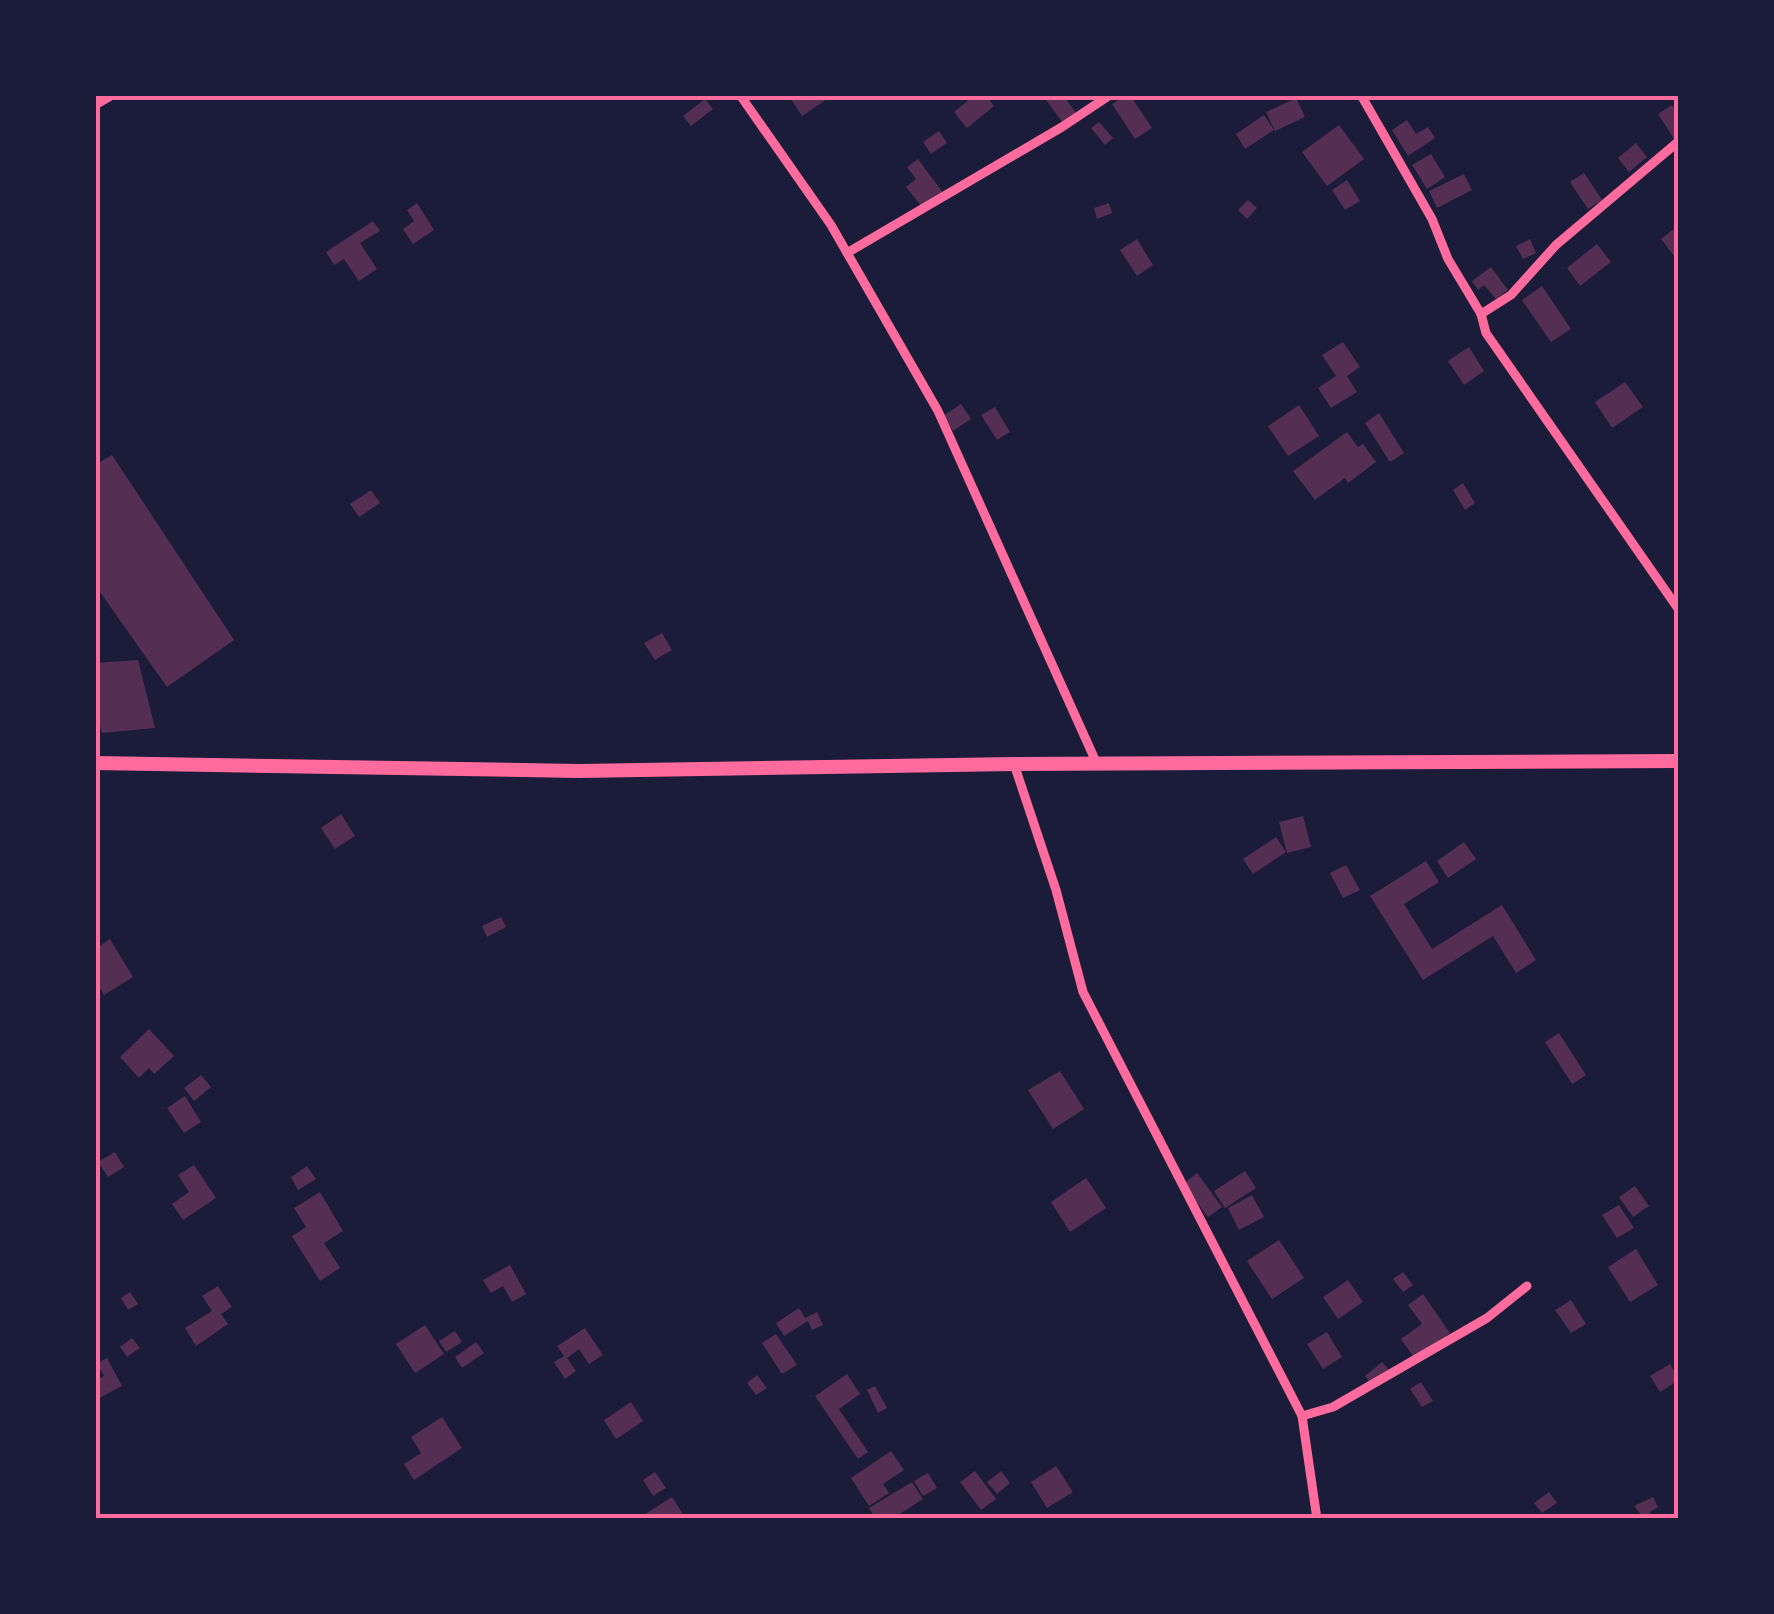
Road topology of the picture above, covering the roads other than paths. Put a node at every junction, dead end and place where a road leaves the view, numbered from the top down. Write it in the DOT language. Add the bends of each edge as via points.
graph roads {
  1 [pos="112,95"];
  2 [pos="740,95"];
  3 [pos="1110,95"];
  4 [pos="1361,95"];
  5 [pos="95,105"];
  6 [pos="1679,141"];
  7 [pos="847,252"];
  8 [pos="1481,314"];
  9 [pos="1679,610"];
  10 [pos="1679,761"];
  11 [pos="95,763"];
  12 [pos="1014,764"];
  13 [pos="1098,764"];
  14 [pos="1528,1286"];
  15 [pos="1302,1416"];
  16 [pos="1317,1519"];
  1 -- 5 [label="street"];
  2 -- 7 [label="street"];
  3 -- 7 [label="street"];
  4 -- 8 [label="street"];
  6 -- 8 [label="street" via="1556,245 1512,295"];
  7 -- 13 [label="street" via="938,411"];
  8 -- 9 [label="street" via="1486,333"];
  10 -- 13 [label="highway"];
  11 -- 12 [label="highway" via="579,771"];
  12 -- 13 [label="highway"];
  12 -- 15 [label="street" via="1084,992"];
  14 -- 15 [label="street" via="1487,1318 1333,1407"];
  15 -- 16 [label="street"];
}
